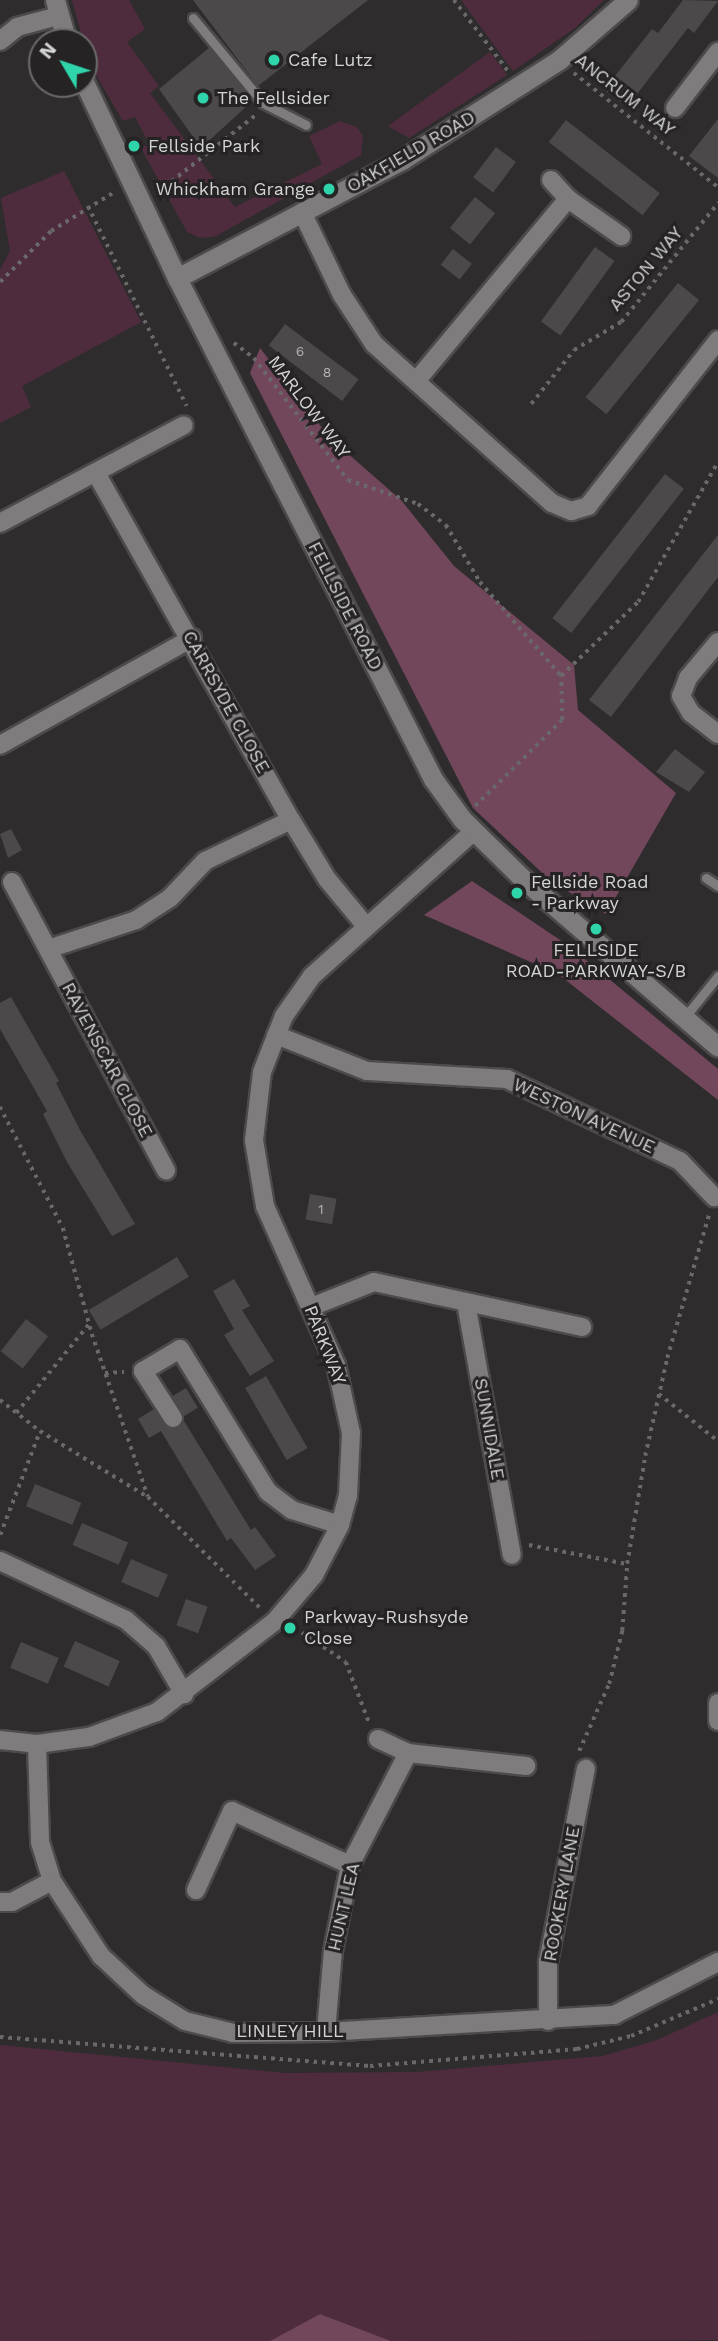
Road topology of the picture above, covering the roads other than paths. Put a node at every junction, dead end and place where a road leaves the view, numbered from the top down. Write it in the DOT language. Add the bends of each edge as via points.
graph roads {
  1 [pos="628,0"];
  2 [pos="56,8"];
  3 [pos="193,18"];
  4 [pos="62,28"];
  5 [pos="0,41"];
  6 [pos="718,52"];
  7 [pos="91,98"];
  8 [pos="675,108"];
  9 [pos="306,125"];
  10 [pos="551,180"];
  11 [pos="568,199"];
  12 [pos="302,212"];
  13 [pos="621,236"];
  14 [pos="177,278"];
  15 [pos="718,340"];
  16 [pos="417,380"];
  17 [pos="184,425"];
  18 [pos="96,473"];
  19 [pos="0,523"];
  20 [pos="191,638"];
  21 [pos="718,642"];
  22 [pos="718,734"];
  23 [pos="0,745"];
  24 [pos="291,820"];
  25 [pos="468,825"];
  26 [pos="706,878"];
  27 [pos="12,882"];
  28 [pos="718,886"];
  29 [pos="365,925"];
  30 [pos="48,949"];
  31 [pos="718,976"];
  32 [pos="682,1019"];
  33 [pos="276,1035"];
  34 [pos="718,1047"];
  35 [pos="166,1171"];
  36 [pos="714,1196"];
  37 [pos="466,1303"];
  38 [pos="311,1307"];
  39 [pos="582,1327"];
  40 [pos="173,1418"];
  41 [pos="340,1525"];
  42 [pos="511,1548"];
  43 [pos="0,1561"];
  44 [pos="184,1694"];
  45 [pos="718,1703"];
  46 [pos="718,1721"];
  47 [pos="377,1739"];
  48 [pos="0,1740"];
  49 [pos="37,1744"];
  50 [pos="408,1753"];
  51 [pos="526,1766"];
  52 [pos="586,1769"];
  53 [pos="350,1866"];
  54 [pos="52,1881"];
  55 [pos="196,1889"];
  56 [pos="0,1902"];
  57 [pos="718,1962"];
  58 [pos="548,2021"];
  59 [pos="326,2032"];
  1 -- 12 [label="street, OAKFIELD ROAD" via="520,87 402,160"];
  2 -- 4 [label="street"];
  2 -- 5 [label="street"];
  3 -- 9 [label="lane" via="268,106"];
  6 -- 8 [label="street"];
  7 -- 14 [label="street, FELLSIDE ROAD"];
  10 -- 11 [label="street"];
  11 -- 13 [label="street"];
  11 -- 16 [label="street"];
  12 -- 14 [label="street, OAKFIELD ROAD"];
  12 -- 16 [label="street" via="342,295 374,344"];
  14 -- 25 [label="street, FELLSIDE ROAD" via="433,779"];
  15 -- 16 [label="street" via="588,506 571,511 552,503"];
  17 -- 18 [label="street"];
  18 -- 19 [label="street"];
  18 -- 20 [label="street, CARRSYDE CLOSE"];
  20 -- 23 [label="street"];
  20 -- 24 [label="street, CARRSYDE CLOSE"];
  21 -- 22 [label="street" via="688,678 681,696 691,713"];
  24 -- 29 [label="street, CARRSYDE CLOSE" via="327,879"];
  24 -- 30 [label="street" via="205,861 170,898 136,920"];
  25 -- 29 [label="street, PARKWAY"];
  25 -- 32 [label="street, FELLSIDE ROAD"];
  26 -- 28 [label="lane"];
  27 -- 30 [label="street, RAVENSCAR CLOSE"];
  29 -- 33 [label="street, PARKWAY" via="296,996"];
  30 -- 35 [label="street, RAVENSCAR CLOSE"];
  31 -- 32 [label="lane"];
  32 -- 34 [label="street, FELLSIDE ROAD"];
  33 -- 36 [label="street, WESTON AVENUE" via="367,1071 507,1079 680,1161"];
  33 -- 38 [label="street, PARKWAY" via="257,1097 256,1151 265,1206"];
  37 -- 38 [label="street" via="374,1282"];
  37 -- 39 [label="street"];
  37 -- 42 [label="street, SUNNIDALE"];
  38 -- 41 [label="street, PARKWAY" via="336,1365 351,1433 350,1474"];
  40 -- 41 [label="street" via="143,1371 180,1349 268,1492 292,1510"];
  41 -- 44 [label="street, PARKWAY" via="314,1576 277,1619"];
  43 -- 44 [label="street" via="126,1620 156,1646"];
  44 -- 49 [label="street, PARKWAY" via="128,1725 89,1737"];
  45 -- 46 [label="street"];
  47 -- 50 [label="street"];
  48 -- 49 [label="street, PARKWAY"];
  49 -- 54 [label="street, LINLEY HILL" via="40,1842"];
  50 -- 51 [label="street"];
  50 -- 53 [label="street, HUNT LEA"];
  52 -- 58 [label="street, ROOKERY LANE" via="548,1962"];
  53 -- 55 [label="street" via="232,1811"];
  53 -- 59 [label="street, HUNT LEA" via="333,1951"];
  54 -- 56 [label="street" via="12,1902"];
  54 -- 59 [label="street, LINLEY HILL" via="101,1956 143,1995 185,2021 233,2033"];
  57 -- 58 [label="street, LINLEY HILL" via="614,2015"];
  58 -- 59 [label="street, LINLEY HILL"];
}
